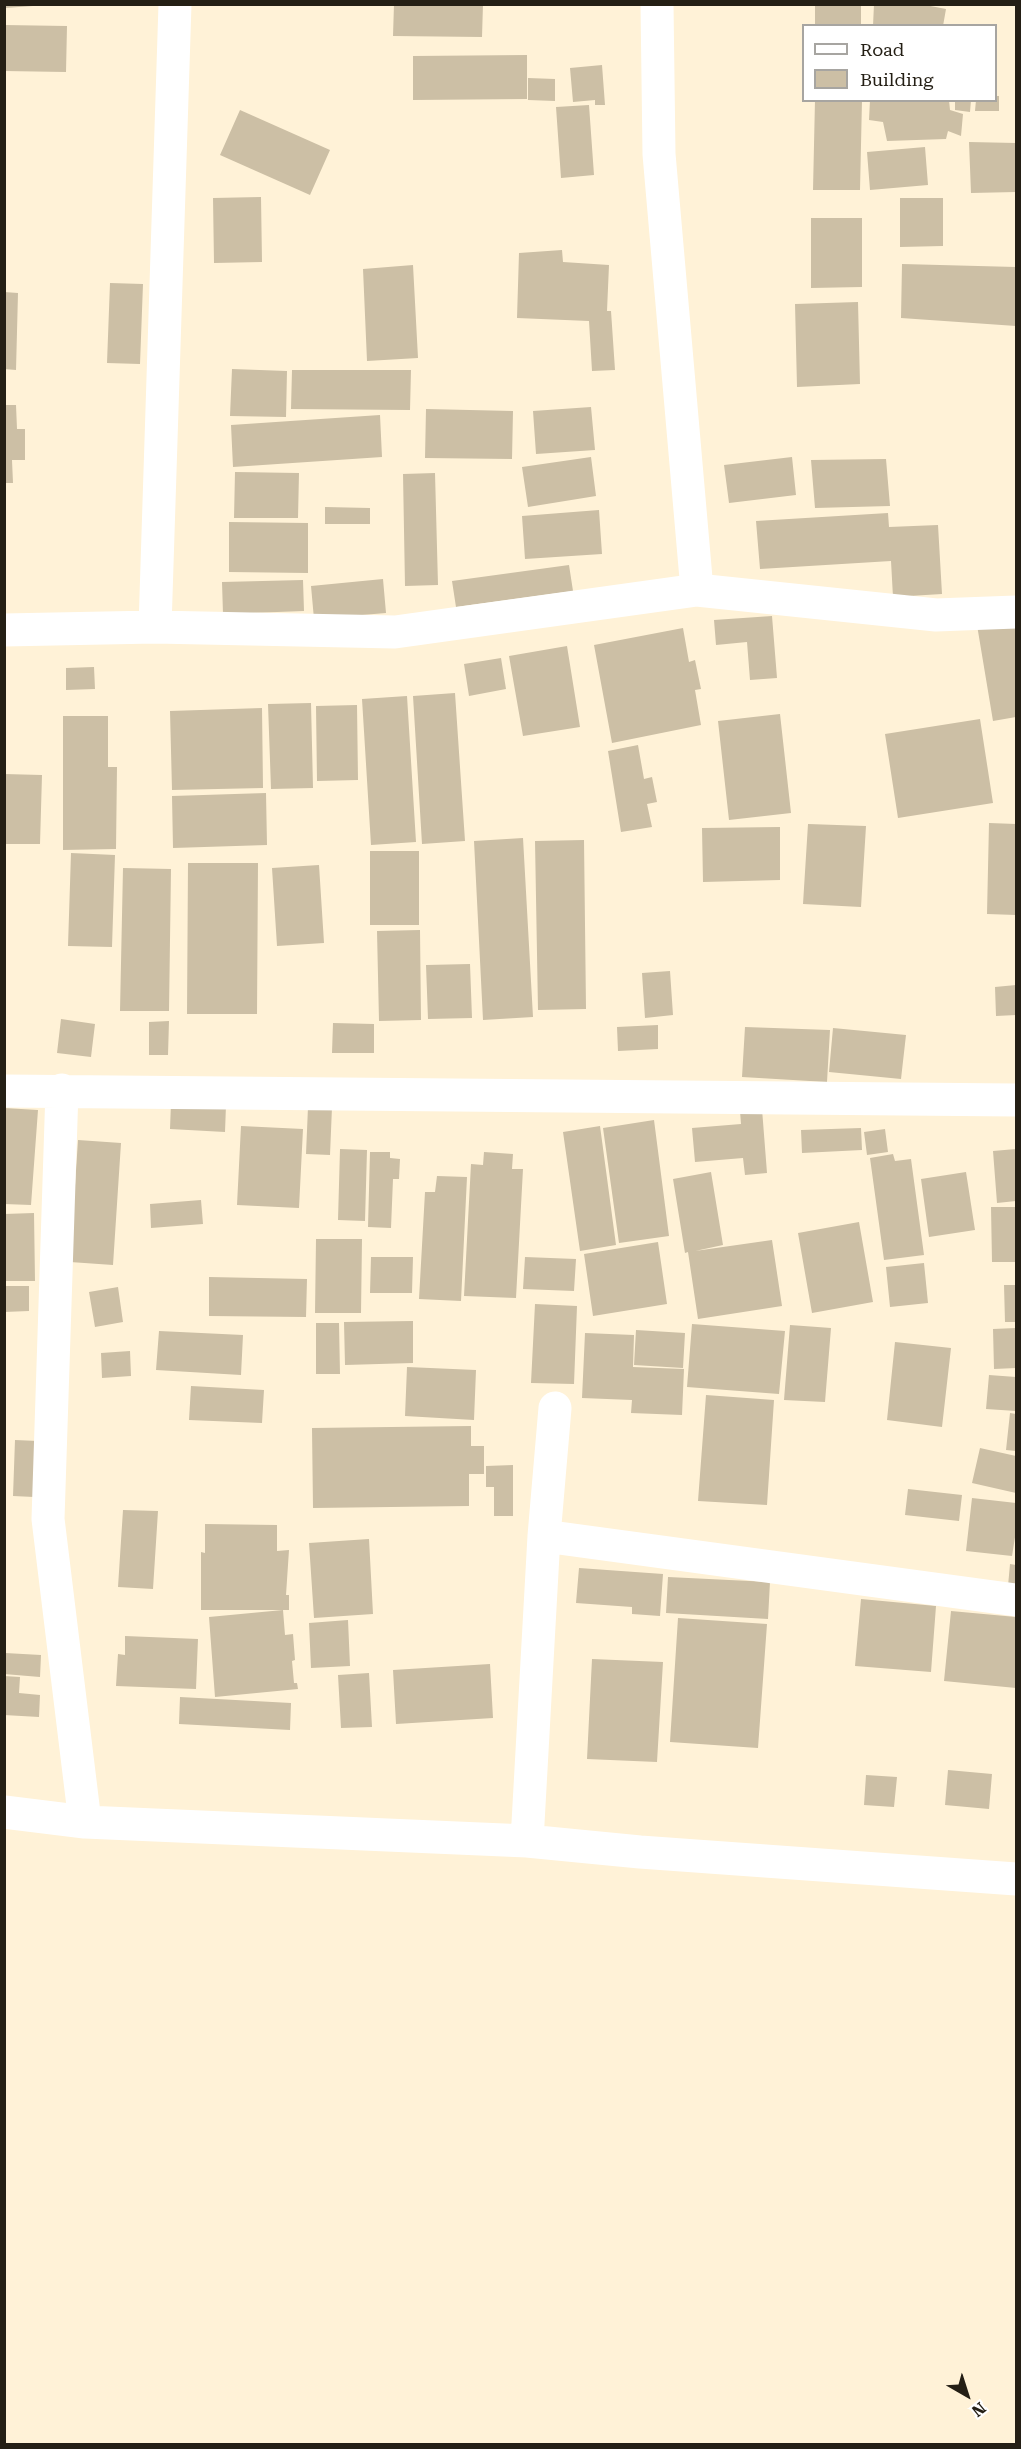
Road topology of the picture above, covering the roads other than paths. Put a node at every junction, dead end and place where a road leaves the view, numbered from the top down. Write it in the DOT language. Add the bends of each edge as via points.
graph roads {
  1 [pos="175,4"];
  2 [pos="657,4"];
  3 [pos="697,590"];
  4 [pos="1017,612"];
  5 [pos="155,627"];
  6 [pos="4,630"];
  7 [pos="62,1090"];
  8 [pos="4,1091"];
  9 [pos="1017,1100"];
  10 [pos="555,1408"];
  11 [pos="544,1536"];
  12 [pos="1017,1600"];
  13 [pos="4,1812"];
  14 [pos="85,1822"];
  15 [pos="527,1841"];
  16 [pos="1017,1878"];
  1 -- 5 [label="street"];
  2 -- 3 [label="street" via="660,154"];
  3 -- 4 [label="street" via="936,615"];
  3 -- 5 [label="street" via="395,632"];
  5 -- 6 [label="street"];
  7 -- 8 [label="street"];
  7 -- 9 [label="street"];
  7 -- 14 [label="street" via="48,1519"];
  10 -- 11 [label="street"];
  11 -- 12 [label="street"];
  11 -- 15 [label="street"];
  13 -- 14 [label="street"];
  14 -- 15 [label="street"];
  15 -- 16 [label="street"];
}
